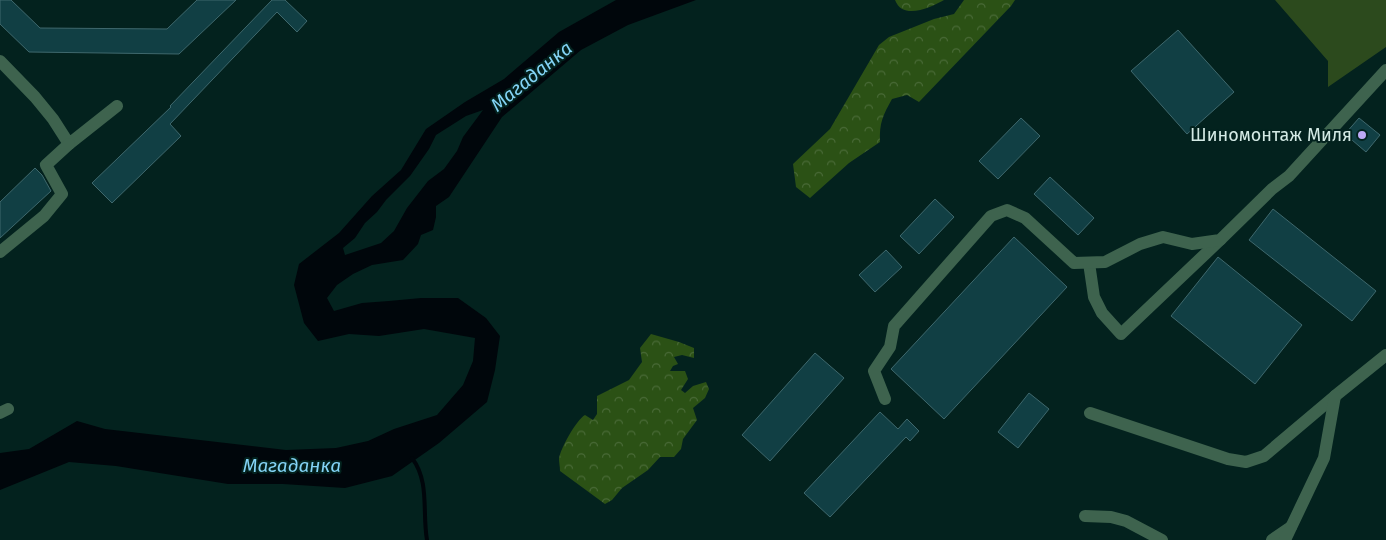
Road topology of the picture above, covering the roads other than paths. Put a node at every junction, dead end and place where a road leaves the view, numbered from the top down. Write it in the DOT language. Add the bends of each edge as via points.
graph roads {
  1 [pos="0,61"];
  2 [pos="1386,70"];
  3 [pos="117,106"];
  4 [pos="70,144"];
  5 [pos="1220,240"];
  6 [pos="0,252"];
  7 [pos="1089,263"];
  8 [pos="1386,355"];
  9 [pos="1335,396"];
  10 [pos="884,399"];
  11 [pos="1090,413"];
  12 [pos="1085,516"];
  13 [pos="1291,527"];
  14 [pos="1162,540"];
  15 [pos="1272,540"];
  16 [pos="1285,540"];
  1 -- 4 [label="lane" via="35,97"];
  2 -- 5 [label="lane" via="1290,176 1272,189"];
  3 -- 4 [label="lane"];
  4 -- 6 [label="lane" via="46,165 62,194 44,216"];
  5 -- 7 [label="lane" via="1192,244 1163,237 1140,244 1105,262"];
  5 -- 7 [label="lane" via="1121,334 1102,314 1094,297"];
  7 -- 10 [label="lane" via="1074,263 1025,218 1007,210 991,216 894,326 890,347 874,371"];
  8 -- 9 [label="lane"];
  9 -- 11 [label="lane" via="1264,456 1246,462 1228,459"];
  9 -- 13 [label="lane" via="1324,458"];
  12 -- 14 [label="lane" via="1126,521"];
  13 -- 15 [label="lane"];
  13 -- 16 [label="lane"];
}
